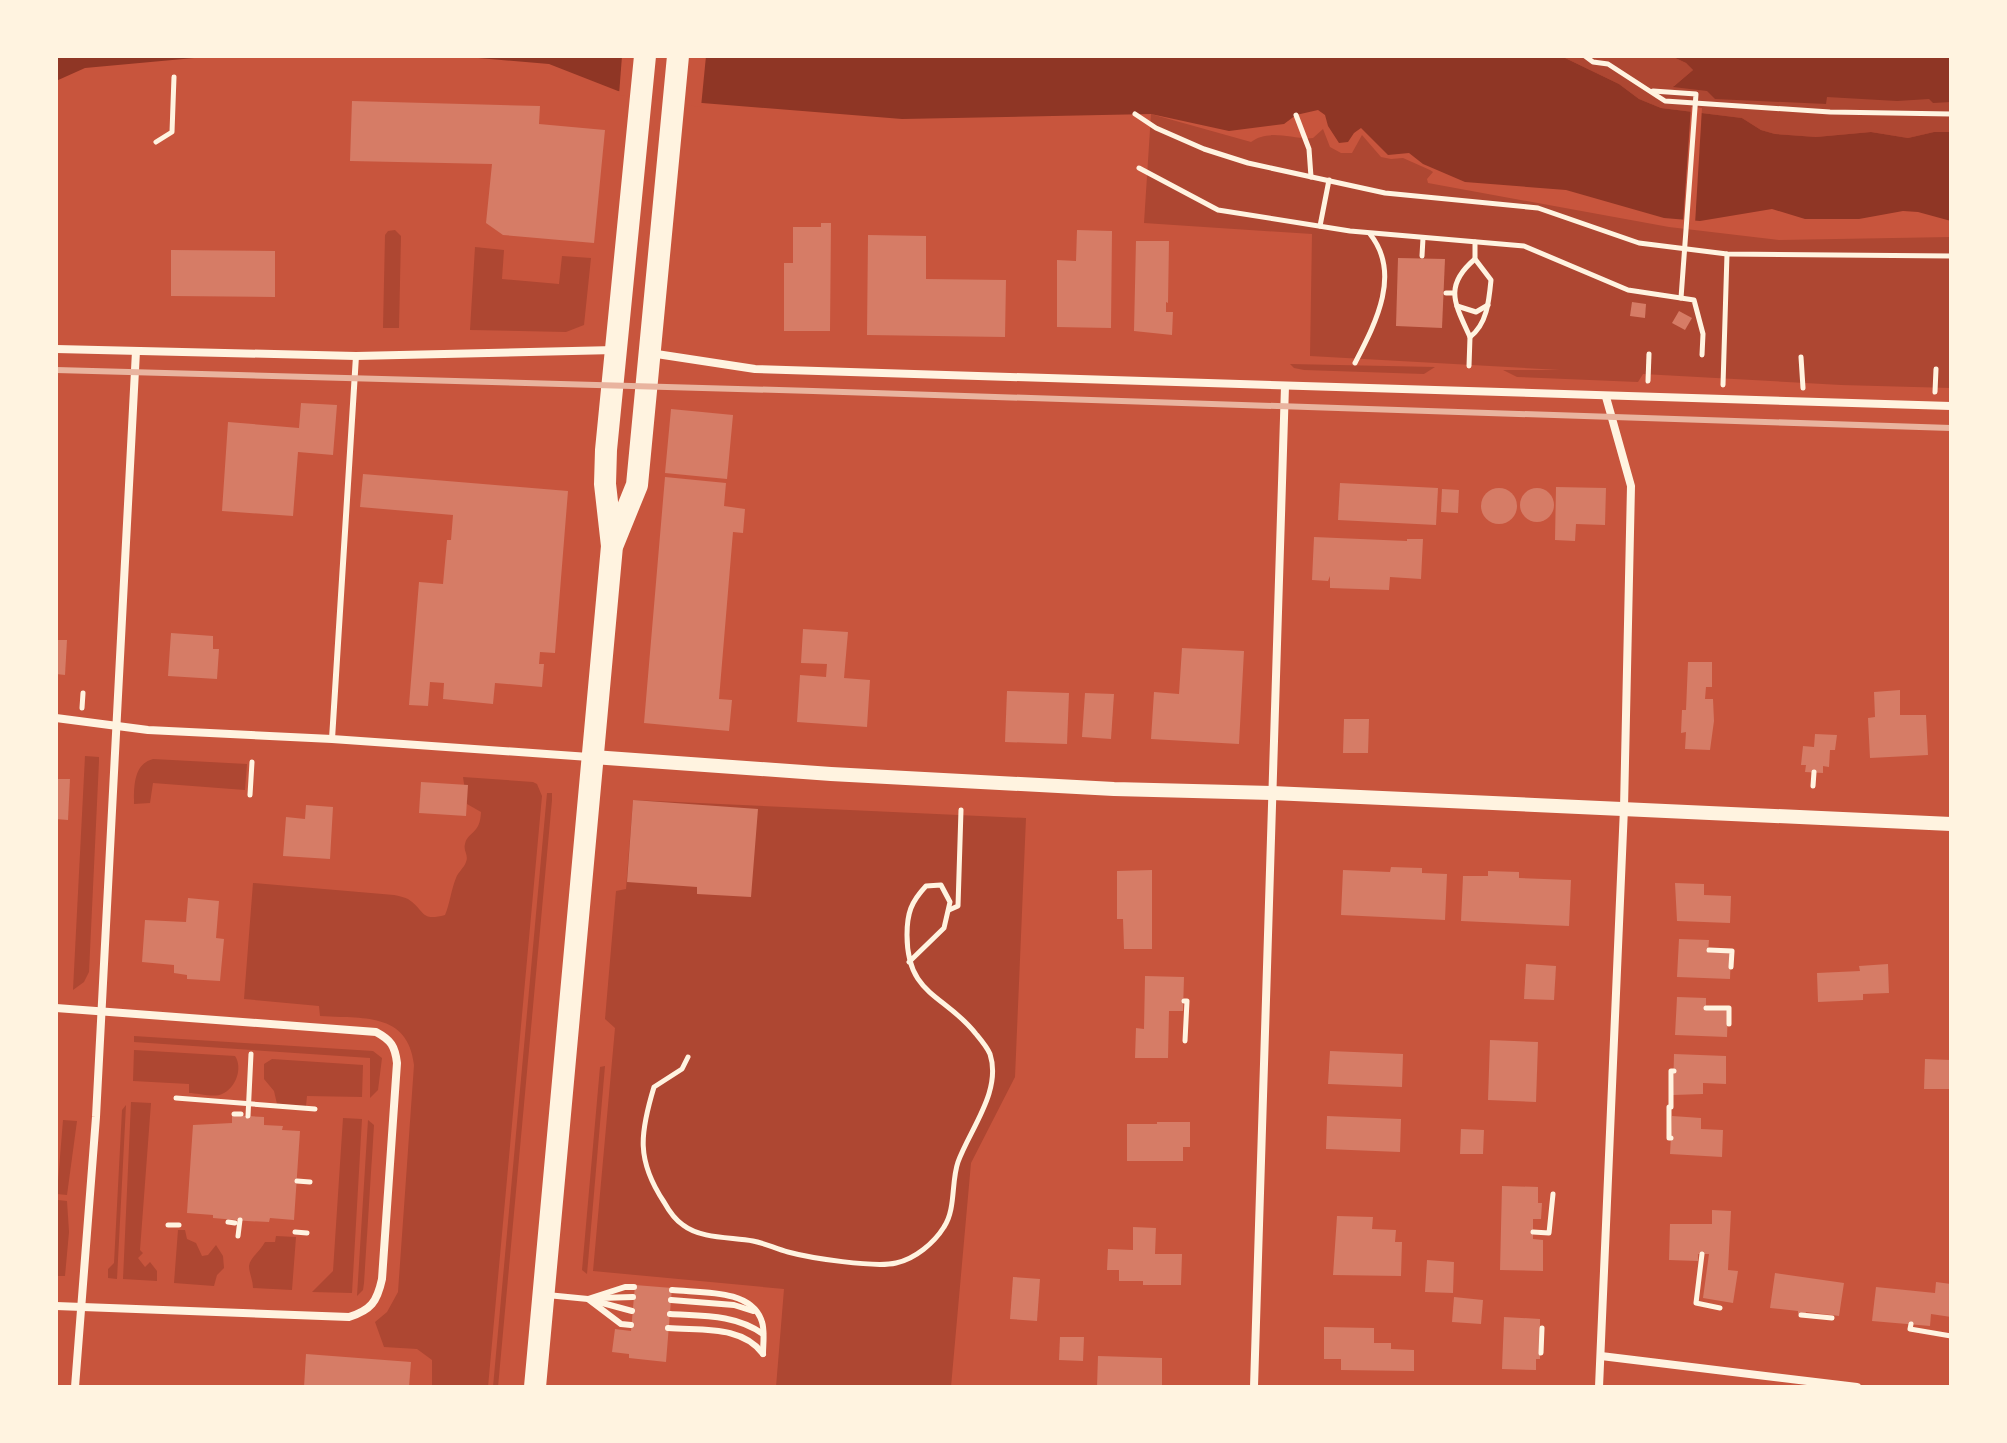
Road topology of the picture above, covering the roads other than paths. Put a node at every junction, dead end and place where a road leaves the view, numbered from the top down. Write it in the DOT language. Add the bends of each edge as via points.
graph roads {
  1 [pos="645,56"];
  2 [pos="678,56"];
  3 [pos="56,349"];
  4 [pos="616,350"];
  5 [pos="136,351"];
  6 [pos="649,353"];
  7 [pos="356,356"];
  8 [pos="1285,386"];
  9 [pos="1606,397"];
  10 [pos="1951,406"];
  11 [pos="612,546"];
  12 [pos="56,718"];
  13 [pos="116,728"];
  14 [pos="332,739"];
  15 [pos="593,757"];
  16 [pos="1272,793"];
  17 [pos="1624,808"];
  18 [pos="1951,824"];
  19 [pos="56,1008"];
  20 [pos="102,1012"];
  21 [pos="634,1287"];
  22 [pos="672,1290"];
  23 [pos="544,1294"];
  24 [pos="633,1297"];
  25 [pos="588,1299"];
  26 [pos="671,1300"];
  27 [pos="56,1306"];
  28 [pos="83,1307"];
  29 [pos="632,1311"];
  30 [pos="756,1312"];
  31 [pos="670,1314"];
  32 [pos="631,1325"];
  33 [pos="668,1328"];
  34 [pos="763,1334"];
  35 [pos="1601,1356"];
  36 [pos="75,1387"];
  37 [pos="535,1387"];
  38 [pos="1254,1387"];
  39 [pos="1599,1387"];
  40 [pos="1857,1387"];
  1 -- 4 [label="highway"];
  2 -- 6 [label="highway"];
  3 -- 5 [label="street"];
  4 -- 7 [label="street"];
  4 -- 11 [label="highway" via="605,484"];
  5 -- 7 [label="street"];
  5 -- 13 [label="street"];
  6 -- 8 [label="street" via="755,369"];
  6 -- 11 [label="highway" via="637,485"];
  7 -- 14 [label="lane"];
  8 -- 9 [label="street"];
  8 -- 16 [label="street"];
  9 -- 10 [label="street"];
  9 -- 17 [label="street" via="1631,486"];
  11 -- 15 [label="highway"];
  12 -- 13 [label="street"];
  13 -- 14 [label="street"];
  13 -- 20 [label="street"];
  14 -- 15 [label="street"];
  15 -- 16 [label="street" via="845,775"];
  15 -- 23 [label="highway"];
  16 -- 17 [label="street"];
  16 -- 38 [label="street"];
  17 -- 18 [label="street"];
  17 -- 35 [label="street"];
  19 -- 20 [label="street"];
  20 -- 28 [label="street"];
  20 -- 28 [label="street" via="376,1032 389,1039 397,1063 382,1279 378,1298 366,1312 349,1317"];
  21 -- 25 [label="lane"];
  22 -- 30 [label="lane" via="735,1296"];
  23 -- 25 [label="lane"];
  23 -- 37 [label="highway"];
  24 -- 25 [label="lane"];
  25 -- 29 [label="lane"];
  25 -- 32 [label="lane" via="621,1324"];
  26 -- 30 [label="lane"];
  27 -- 28 [label="street"];
  28 -- 36 [label="street"];
  30 -- 34 [label="lane"];
  31 -- 34 [label="lane" via="732,1319"];
  33 -- 34 [label="lane" via="746,1336 763,1354"];
  35 -- 39 [label="street"];
  35 -- 40 [label="street"];
}
